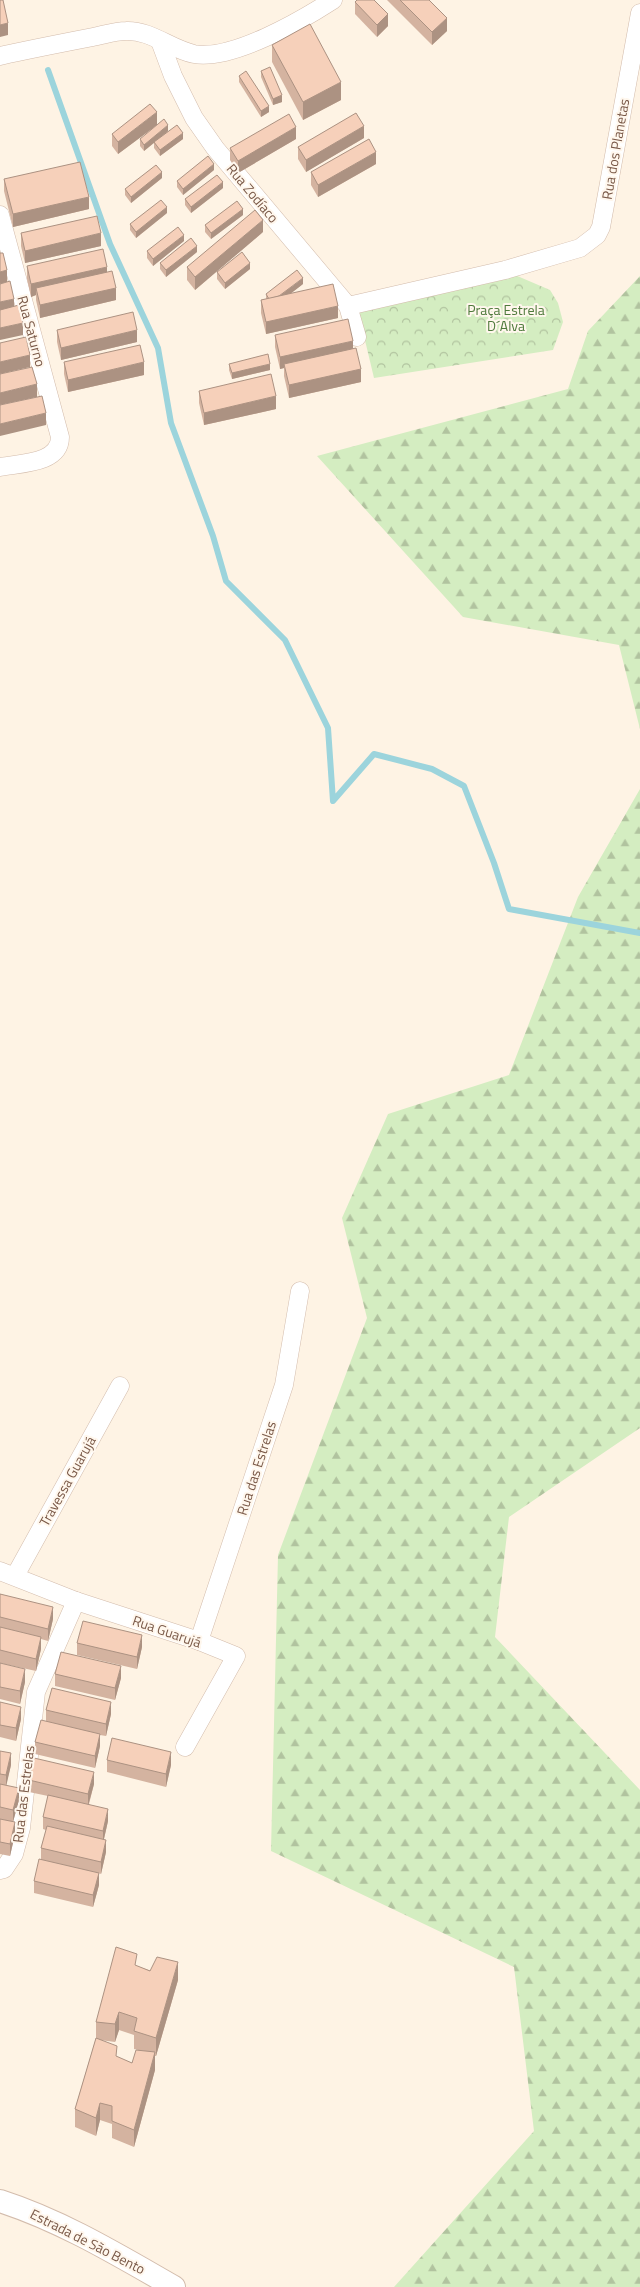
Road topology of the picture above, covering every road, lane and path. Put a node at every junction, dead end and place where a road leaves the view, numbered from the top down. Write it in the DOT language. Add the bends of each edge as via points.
graph roads {
  1 [pos="333,0"];
  2 [pos="640,13"];
  3 [pos="160,41"];
  4 [pos="0,56"];
  5 [pos="0,215"];
  6 [pos="348,306"];
  7 [pos="357,337"];
  8 [pos="0,467"];
  9 [pos="300,1291"];
  10 [pos="120,1386"];
  11 [pos="7,1574"];
  12 [pos="76,1601"];
  13 [pos="199,1641"];
  14 [pos="185,1748"];
  15 [pos="0,1870"];
  16 [pos="0,2201"];
  17 [pos="174,2287"];
  1 -- 3 [label="street" via="306,18 274,33 214,54 196,54"];
  2 -- 6 [label="street, Rua dos Planetas" via="597,235 580,248 505,270"];
  3 -- 4 [label="street" via="150,35 125,31"];
  3 -- 6 [label="street, Rua Zodíaco" via="194,118"];
  5 -- 8 [label="street, Rua Saturno" via="60,437 58,448 51,456"];
  6 -- 7 [label="street, Rua Zodíaco"];
  9 -- 13 [label="street, Rua das Estrelas" via="284,1385"];
  10 -- 11 [label="street, Travessa Guarujá"];
  11 -- 12 [label="street, Rua Guarujá"];
  12 -- 13 [label="street, Rua Guarujá"];
  12 -- 15 [label="street, Rua das Estrelas" via="36,1692 21,1828 14,1854"];
  13 -- 14 [label="street, Rua Guarujá" via="236,1656"];
  16 -- 17 [label="street, Estrada de São Bento" via="60,2224"];
}
